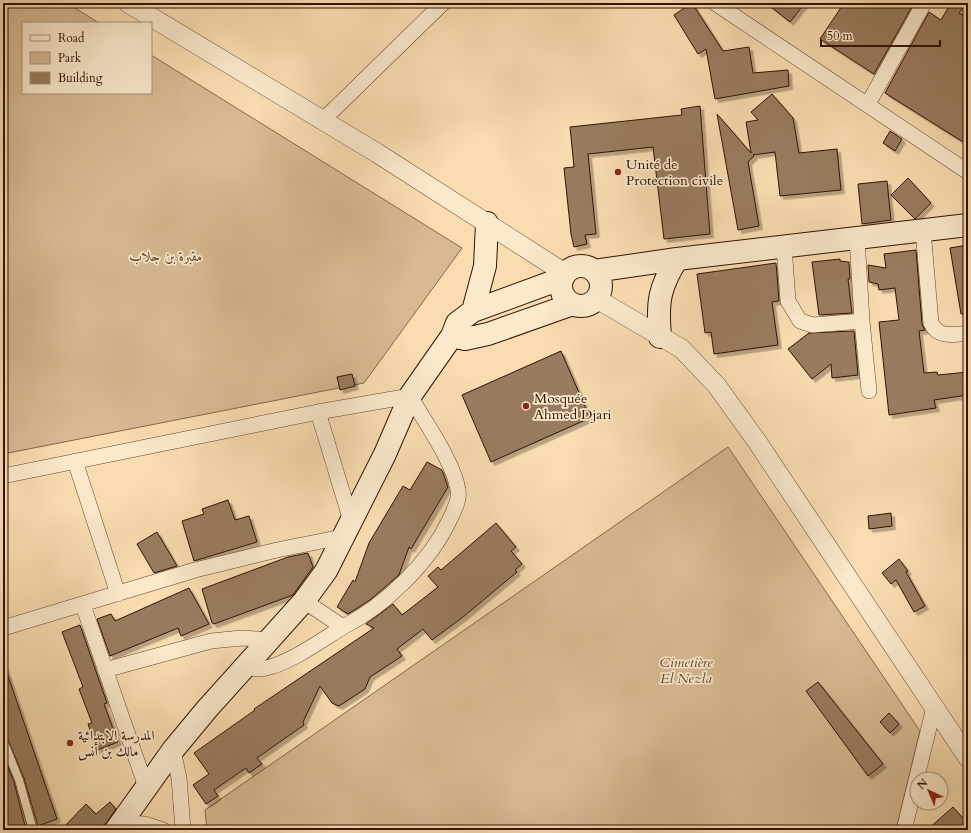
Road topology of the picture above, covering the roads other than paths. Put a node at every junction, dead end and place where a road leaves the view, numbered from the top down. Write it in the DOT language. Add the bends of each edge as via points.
graph roads {
  1 [pos="128,3"];
  2 [pos="443,3"];
  3 [pos="715,3"];
  4 [pos="924,3"];
  5 [pos="868,104"];
  6 [pos="323,120"];
  7 [pos="968,172"];
  8 [pos="487,222"];
  9 [pos="968,225"];
  10 [pos="923,230"];
  11 [pos="857,238"];
  12 [pos="784,246"];
  13 [pos="676,259"];
  14 [pos="594,271"];
  15 [pos="565,276"];
  16 [pos="597,299"];
  17 [pos="573,304"];
  18 [pos="473,311"];
  19 [pos="862,321"];
  20 [pos="968,333"];
  21 [pos="452,336"];
  22 [pos="660,337"];
  23 [pos="869,390"];
  24 [pos="410,396"];
  25 [pos="318,412"];
  26 [pos="76,461"];
  27 [pos="3,476"];
  28 [pos="347,529"];
  29 [pos="118,594"];
  30 [pos="304,601"];
  31 [pos="83,605"];
  32 [pos="343,627"];
  33 [pos="3,628"];
  34 [pos="269,640"];
  35 [pos="244,667"];
  36 [pos="105,670"];
  37 [pos="934,707"];
  38 [pos="3,740"];
  39 [pos="173,750"];
  40 [pos="968,758"];
  41 [pos="146,787"];
  42 [pos="120,826"];
  43 [pos="33,830"];
  44 [pos="163,830"];
  45 [pos="183,830"];
  46 [pos="904,830"];
  1 -- 6 [label="street"];
  2 -- 6 [label="street"];
  3 -- 5 [label="street"];
  4 -- 5 [label="street"];
  5 -- 7 [label="street"];
  6 -- 8 [label="street"];
  8 -- 15 [label="street"];
  8 -- 18 [label="main road" via="485,266"];
  9 -- 10 [label="main road"];
  10 -- 11 [label="main road"];
  10 -- 20 [label="street" via="931,323 937,332 942,334"];
  11 -- 12 [label="main road"];
  11 -- 19 [label="street"];
  12 -- 13 [label="main road"];
  12 -- 19 [label="street" via="788,301 800,321 813,326"];
  13 -- 14 [label="main road"];
  13 -- 22 [label="main road" via="664,279 660,295"];
  14 -- 15 [label="main road" via="583,266 577,267"];
  14 -- 16 [label="main road" via="602,287"];
  15 -- 17 [label="main road" via="562,290 564,296"];
  15 -- 18 [label="main road"];
  16 -- 17 [label="main road" via="586,306"];
  16 -- 22 [label="street"];
  17 -- 21 [label="main road" via="488,334 466,339"];
  18 -- 21 [label="main road" via="457,323"];
  19 -- 23 [label="street"];
  21 -- 24 [label="main road"];
  22 -- 37 [label="street" via="682,349 732,406"];
  24 -- 25 [label="street"];
  24 -- 28 [label="main road" via="385,454"];
  24 -- 32 [label="street" via="454,475 458,491 456,506 436,545 399,586 366,614"];
  25 -- 26 [label="street"];
  25 -- 28 [label="street"];
  26 -- 27 [label="street"];
  26 -- 29 [label="street"];
  28 -- 29 [label="street" via="277,550 202,568"];
  28 -- 30 [label="main road" via="326,571"];
  29 -- 31 [label="street"];
  30 -- 32 [label="street"];
  30 -- 34 [label="main road"];
  31 -- 33 [label="street"];
  31 -- 36 [label="street"];
  32 -- 35 [label="street" via="299,654 268,668"];
  34 -- 35 [label="main road"];
  34 -- 36 [label="street" via="211,640"];
  35 -- 39 [label="main road"];
  36 -- 41 [label="street"];
  37 -- 40 [label="street"];
  37 -- 46 [label="street"];
  38 -- 43 [label="lane" via="19,780"];
  39 -- 41 [label="main road"];
  39 -- 45 [label="street" via="180,778"];
  41 -- 42 [label="main road"];
  42 -- 44 [label="street" via="144,824"];
}
